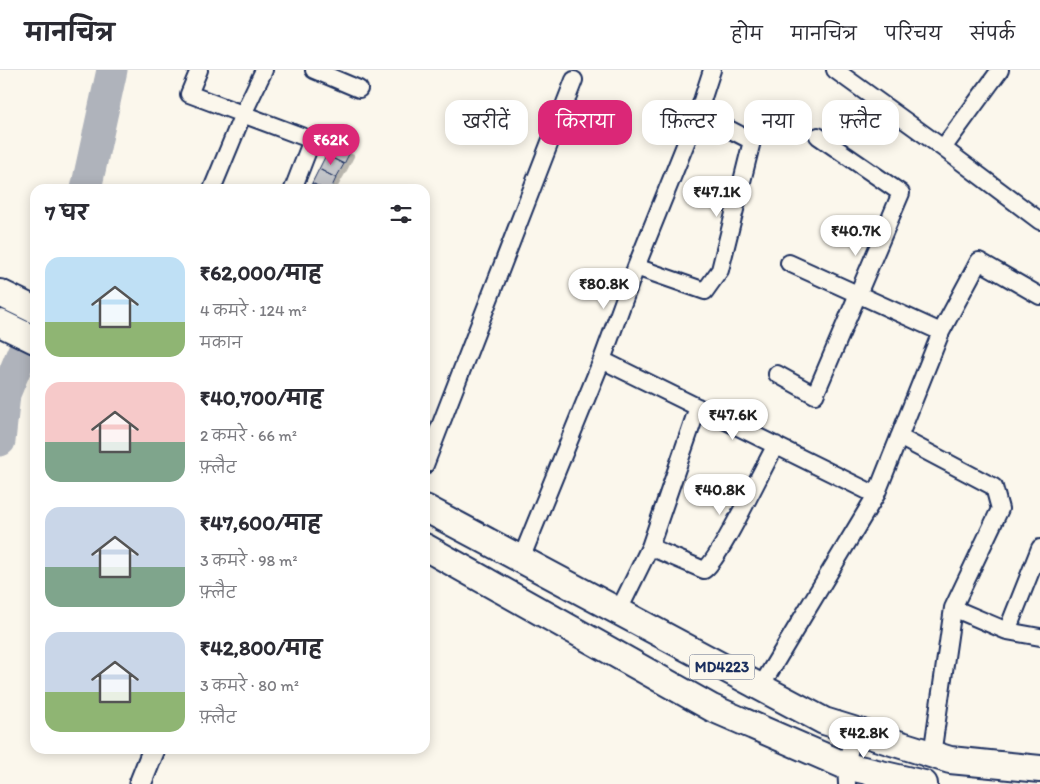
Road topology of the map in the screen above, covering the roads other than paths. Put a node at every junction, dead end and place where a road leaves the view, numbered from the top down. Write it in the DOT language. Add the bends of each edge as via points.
graph roads {
  1 [pos="199,70"];
  2 [pos="264,70"];
  3 [pos="314,70"];
  4 [pos="712,70"];
  5 [pos="835,70"];
  6 [pos="1000,70"];
  7 [pos="574,80"];
  8 [pos="359,89"];
  9 [pos="702,100"];
  10 [pos="242,114"];
  11 [pos="734,131"];
  12 [pos="818,136"];
  13 [pos="685,145"];
  14 [pos="943,148"];
  15 [pos="214,184"];
  16 [pos="295,184"];
  17 [pos="1040,221"];
  18 [pos="789,263"];
  19 [pos="636,267"];
  20 [pos="0,293"];
  21 [pos="858,293"];
  22 [pos="1040,296"];
  23 [pos="30,308"];
  24 [pos="0,323"];
  25 [pos="941,332"];
  26 [pos="30,338"];
  27 [pos="602,360"];
  28 [pos="777,374"];
  29 [pos="698,407"];
  30 [pos="899,437"];
  31 [pos="776,445"];
  32 [pos="430,452"];
  33 [pos="876,495"];
  34 [pos="430,511"];
  35 [pos="650,548"];
  36 [pos="1040,548"];
  37 [pos="430,551"];
  38 [pos="521,559"];
  39 [pos="953,608"];
  40 [pos="618,612"];
  41 [pos="1007,631"];
  42 [pos="1040,637"];
  43 [pos="760,688"];
  44 [pos="854,731"];
  45 [pos="152,754"];
  46 [pos="932,755"];
  47 [pos="1040,769"];
  48 [pos="847,775"];
  49 [pos="140,784"];
  50 [pos="924,784"];
  1 -- 10 [label="street" via="189,94"];
  2 -- 10 [label="street"];
  3 -- 8 [label="street"];
  4 -- 9 [label="street"];
  5 -- 14 [label="street"];
  6 -- 14 [label="street"];
  7 -- 32 [label="street"];
  10 -- 15 [label="street"];
  10 -- 16 [label="street" via="312,140"];
  11 -- 19 [label="street" via="752,141 720,270 705,291"];
  12 -- 21 [label="street" via="901,193"];
  13 -- 19 [label="street"];
  14 -- 17 [label="street"];
  18 -- 21 [label="street"];
  19 -- 27 [label="street"];
  20 -- 23 [label="main road"];
  21 -- 25 [label="street"];
  21 -- 28 [label="street" via="815,395"];
  22 -- 25 [label="street" via="979,260"];
  24 -- 26 [label="main road"];
  25 -- 30 [label="street"];
  27 -- 29 [label="street"];
  27 -- 38 [label="street"];
  29 -- 31 [label="street"];
  29 -- 35 [label="street"];
  30 -- 33 [label="street"];
  30 -- 39 [label="street" via="994,487 1000,509"];
  31 -- 33 [label="street"];
  31 -- 35 [label="street" via="709,567 704,570"];
  33 -- 43 [label="street"];
  34 -- 38 [label="main road, MD4223"];
  35 -- 40 [label="street"];
  36 -- 41 [label="street"];
  37 -- 48 [label="main road, MD4223" via="712,708"];
  38 -- 40 [label="main road, MD4223"];
  39 -- 41 [label="street"];
  39 -- 46 [label="street"];
  40 -- 43 [label="main road, MD4223"];
  41 -- 42 [label="street"];
  43 -- 44 [label="main road, MD4223" via="824,722"];
  44 -- 46 [label="main road, MD4223"];
  44 -- 48 [label="street"];
  45 -- 49 [label="street"];
  46 -- 47 [label="main road, MD4223" via="950,760"];
  48 -- 50 [label="main road, MD4223"];
}
